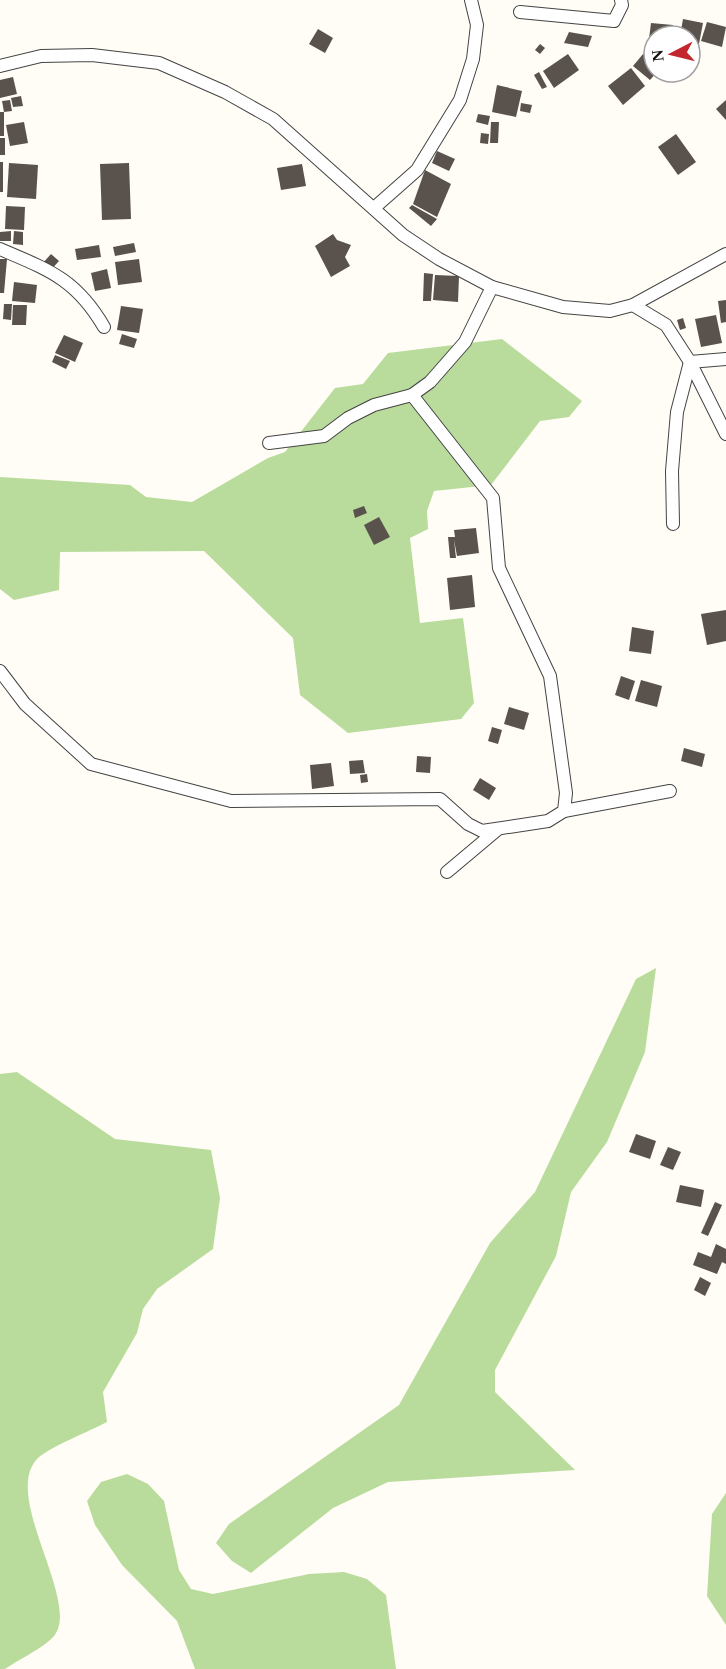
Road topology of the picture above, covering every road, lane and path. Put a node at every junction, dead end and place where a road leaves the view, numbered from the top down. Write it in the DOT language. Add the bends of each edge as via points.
graph roads {
  1 [pos="471,0"];
  2 [pos="621,0"];
  3 [pos="520,12"];
  4 [pos="0,66"];
  5 [pos="374,208"];
  6 [pos="0,249"];
  7 [pos="726,254"];
  8 [pos="492,287"];
  9 [pos="633,305"];
  10 [pos="104,327"];
  11 [pos="726,359"];
  12 [pos="690,362"];
  13 [pos="412,395"];
  14 [pos="726,434"];
  15 [pos="269,442"];
  16 [pos="673,524"];
  17 [pos="0,671"];
  18 [pos="670,791"];
  19 [pos="564,811"];
  20 [pos="498,829"];
  21 [pos="447,872"];
  1 -- 5 [label="street" via="477,25 460,100 417,170"];
  2 -- 3 [label="street" via="614,21"];
  4 -- 5 [label="street" via="41,56 92,55 159,63 225,92 273,119"];
  5 -- 8 [label="street" via="439,260"];
  6 -- 10 [label="street" via="67,280 89,302"];
  7 -- 9 [label="street"];
  8 -- 9 [label="street" via="563,306 610,311"];
  8 -- 13 [label="street" via="465,342 430,382"];
  9 -- 12 [label="street" via="666,325"];
  11 -- 12 [label="street"];
  12 -- 14 [label="street"];
  12 -- 16 [label="street" via="677,412"];
  13 -- 15 [label="street" via="374,405 324,436"];
  13 -- 19 [label="street" via="493,498 499,568 550,676 567,793"];
  17 -- 20 [label="street" via="25,704 91,764 231,801 440,799 468,824 482,831"];
  18 -- 19 [label="street"];
  19 -- 20 [label="street" via="548,821"];
  20 -- 21 [label="street"];
}
